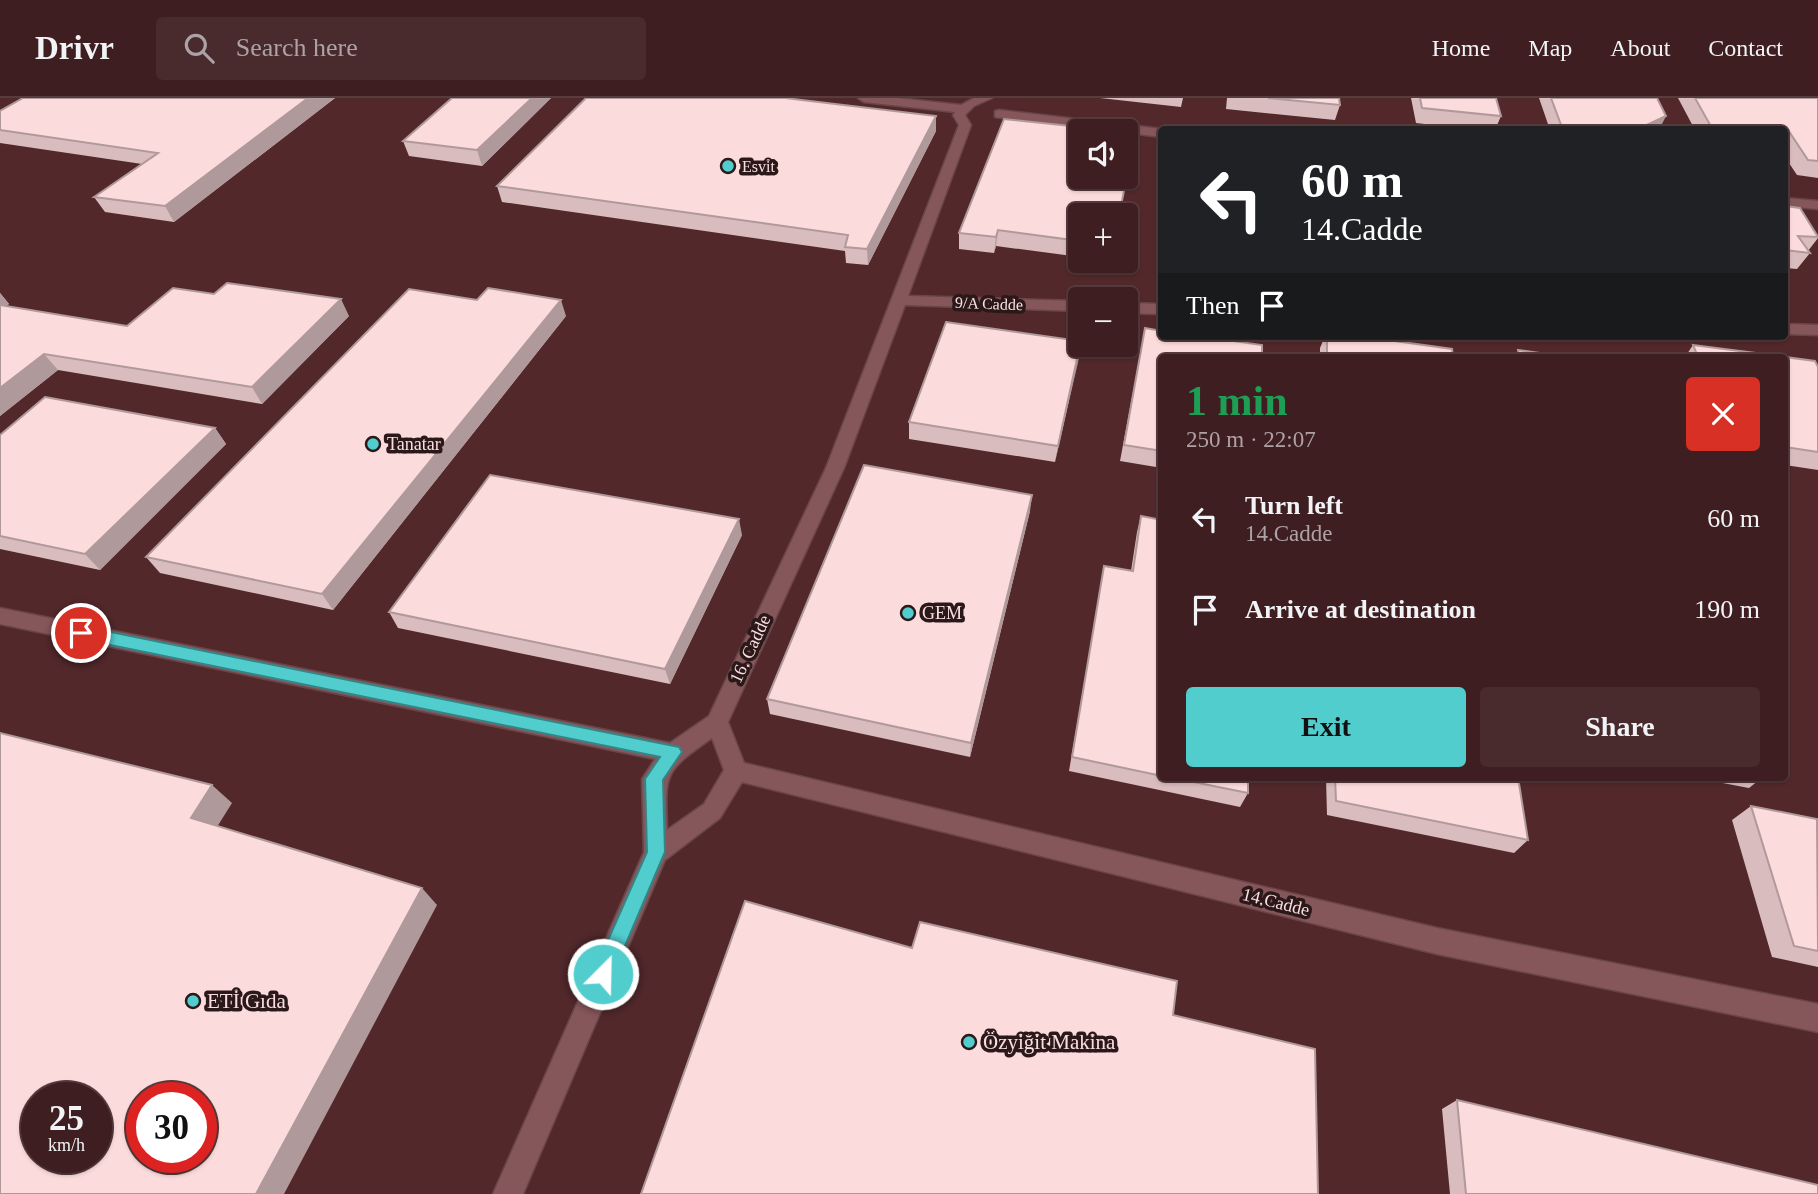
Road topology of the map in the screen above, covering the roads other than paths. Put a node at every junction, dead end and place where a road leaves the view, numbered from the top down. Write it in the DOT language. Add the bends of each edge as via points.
graph roads {
  1 [pos="864,98"];
  2 [pos="994,98"];
  3 [pos="992,106"];
  4 [pos="973,120"];
  5 [pos="1158,131"];
  6 [pos="1788,202"];
  7 [pos="1818,205"];
  8 [pos="899,300"];
  9 [pos="1068,306"];
  10 [pos="1138,308"];
  11 [pos="1158,309"];
  12 [pos="1788,329"];
  13 [pos="1818,330"];
  14 [pos="0,616"];
  15 [pos="717,722"];
  16 [pos="673,752"];
  17 [pos="736,771"];
  18 [pos="656,852"];
  19 [pos="1818,1018"];
  20 [pos="508,1194"];
  1 -- 4 [label="street"];
  2 -- 3 [label="street" via="1000,108"];
  3 -- 4 [label="street" via="970,103"];
  3 -- 5 [label="street"];
  4 -- 8 [label="street, 16. Cadde"];
  6 -- 7 [label="street"];
  8 -- 9 [label="street, 9/A Cadde"];
  8 -- 15 [label="street, 16. Cadde" via="835,468"];
  10 -- 11 [label="street"];
  12 -- 13 [label="street"];
  14 -- 16 [label="street"];
  15 -- 16 [label="street"];
  15 -- 17 [label="street"];
  16 -- 18 [label="street" via="654,779"];
  17 -- 18 [label="street" via="712,811"];
  17 -- 19 [label="street, 14.Cadde" via="1437,941"];
  18 -- 20 [label="street"];
}
